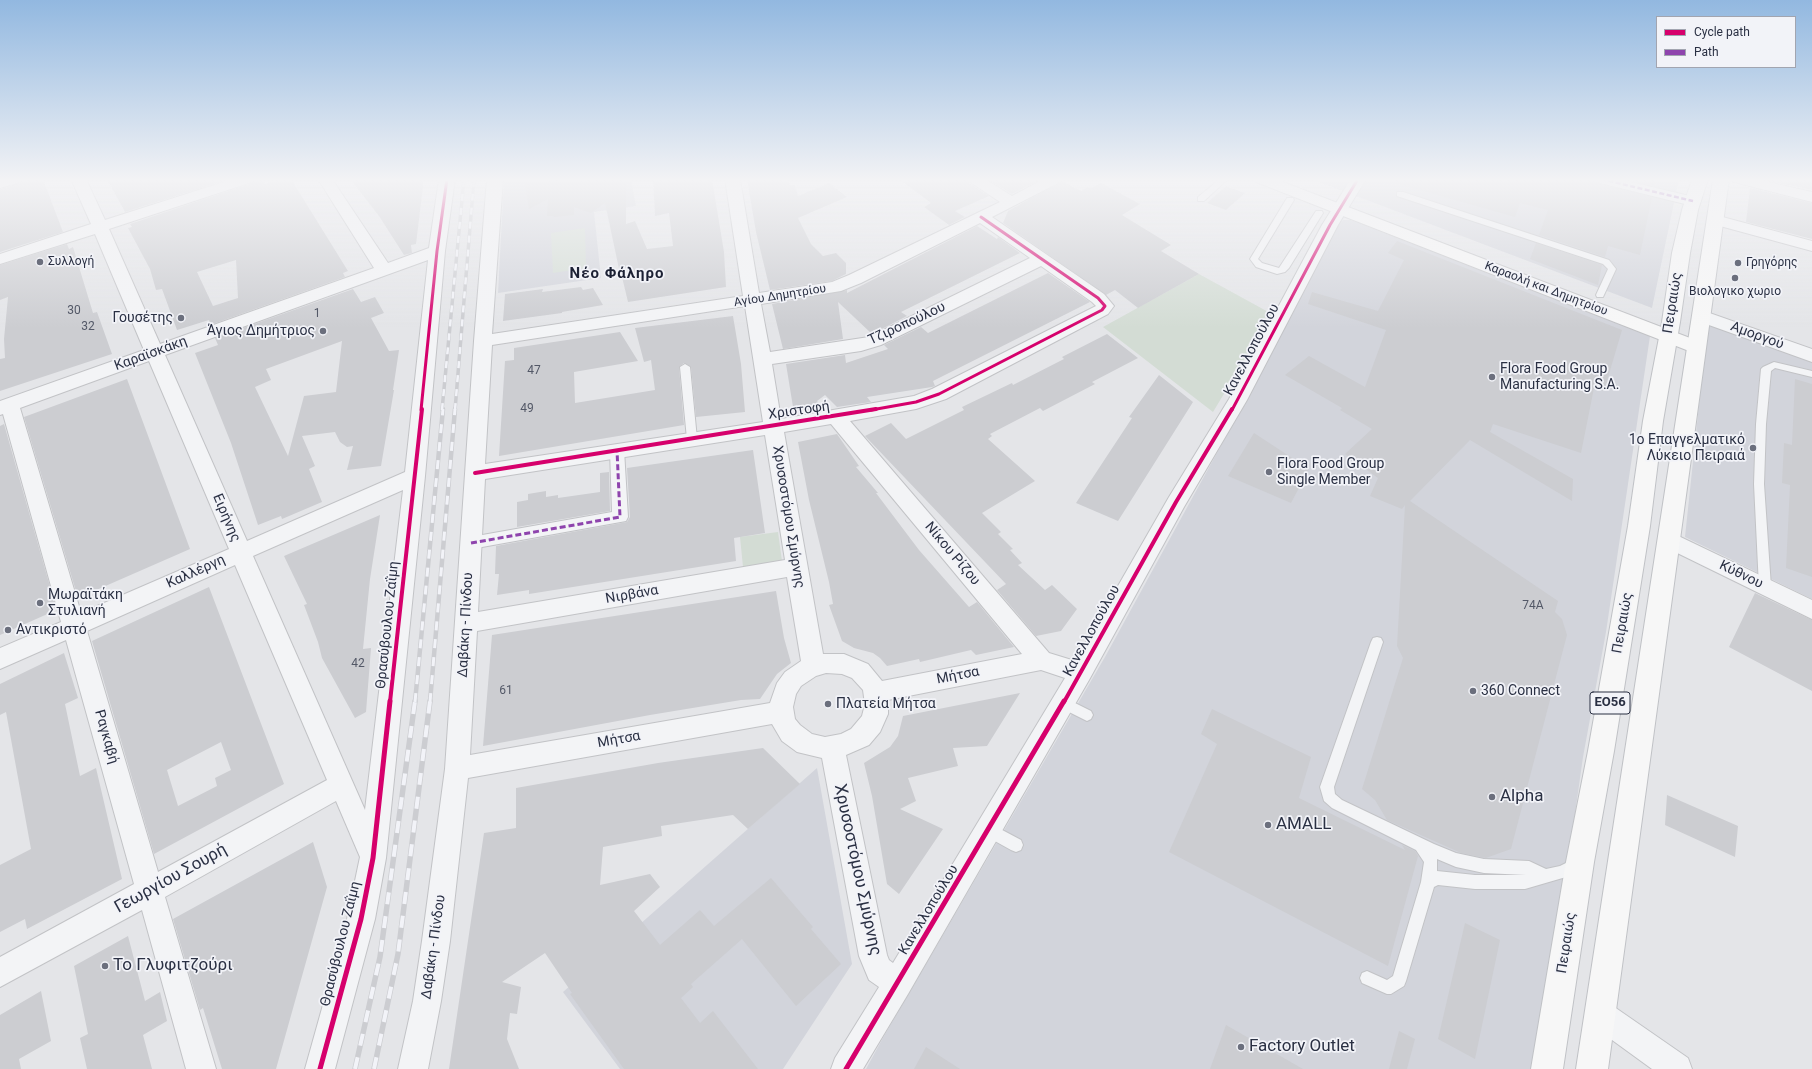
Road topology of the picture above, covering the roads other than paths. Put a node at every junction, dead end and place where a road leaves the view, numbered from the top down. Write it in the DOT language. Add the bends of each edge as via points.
graph roads {
  1 [pos="93,229"];
  2 [pos="100,229"];
  3 [pos="358,229"];
  4 [pos="440,229"];
  5 [pos="491,229"];
  6 [pos="740,229"];
  7 [pos="957,229"];
  8 [pos="998,229"];
  9 [pos="1272,229"];
  10 [pos="1320,229"];
  11 [pos="1397,229"];
  12 [pos="1404,229"];
  13 [pos="1506,229"];
  14 [pos="1687,229"];
  15 [pos="1714,229"];
  16 [pos="1748,229"];
  17 [pos="1812,246"];
  18 [pos="437,251"];
  19 [pos="1304,254"];
  20 [pos="0,259"];
  21 [pos="1042,259"];
  22 [pos="384,270"];
  23 [pos="1600,294"];
  24 [pos="752,300"];
  25 [pos="1670,329"];
  26 [pos="1699,332"];
  27 [pos="483,341"];
  28 [pos="154,353"];
  29 [pos="1812,356"];
  30 [pos="762,359"];
  31 [pos="685,367"];
  32 [pos="1812,374"];
  33 [pos="5,406"];
  34 [pos="836,417"];
  35 [pos="773,426"];
  36 [pos="692,439"];
  37 [pos="617,450"];
  38 [pos="475,473"];
  39 [pos="415,476"];
  40 [pos="1670,540"];
  41 [pos="471,543"];
  42 [pos="241,553"];
  43 [pos="797,567"];
  44 [pos="1765,587"];
  45 [pos="1812,610"];
  46 [pos="467,623"];
  47 [pos="74,626"];
  48 [pos="1377,642"];
  49 [pos="0,658"];
  50 [pos="1041,660"];
  51 [pos="813,666"];
  52 [pos="1081,672"];
  53 [pos="876,694"];
  54 [pos="1063,703"];
  55 [pos="781,712"];
  56 [pos="1087,715"];
  57 [pos="832,748"];
  58 [pos="457,769"];
  59 [pos="341,785"];
  60 [pos="989,830"];
  61 [pos="1016,845"];
  62 [pos="1421,845"];
  63 [pos="373,858"];
  64 [pos="1580,862"];
  65 [pos="1545,876"];
  66 [pos="1428,882"];
  67 [pos="150,891"];
  68 [pos="0,973"];
  69 [pos="1367,978"];
  70 [pos="898,984"];
  71 [pos="1600,1014"];
  72 [pos="201,1069"];
  73 [pos="320,1069"];
  74 [pos="413,1069"];
  75 [pos="846,1069"];
  76 [pos="1547,1069"];
  77 [pos="1592,1069"];
  78 [pos="1677,1069"];
  1 -- 20 [label="street"];
  2 -- 28 [label="street, Ειρήνης"];
  3 -- 22 [label="street"];
  4 -- 18 [label="street, Θρασύβουλου Ζαΐμη"];
  5 -- 27 [label="street, Δαβάκη - Πίνδου"];
  6 -- 24 [label="street, Χρυσοστόμου Σμύρνης"];
  7 -- 24 [label="street, Αγίου Δημητρίου" via="846,284"];
  8 -- 21 [label="street"];
  9 -- 19 [label="lane" via="1254,259 1258,265 1278,271"];
  10 -- 19 [label="street, Κανελλοπούλου"];
  11 -- 25 [label="main road, Καραολή και Δημητρίου"];
  12 -- 23 [label="main road, Καραολή και Δημητρίου"];
  13 -- 23 [label="lane" via="1606,262 1612,269"];
  14 -- 25 [label="main road, Πειραιώς / ΕΟ56"];
  15 -- 26 [label="main road, Πειραιώς / ΕΟ56"];
  16 -- 17 [label="street"];
  18 -- 22 [label="street, Καραϊσκάκη"];
  18 -- 39 [label="street, Θρασύβουλου Ζαΐμη"];
  19 -- 52 [label="street, Κανελλοπούλου" via="1238,400 1176,502"];
  21 -- 30 [label="street, Τζιροπούλου" via="875,341"];
  21 -- 34 [label="street, Χριστοφή" via="1098,298 1105,306 1098,313 939,394 916,402"];
  22 -- 28 [label="street, Καραϊσκάκη"];
  23 -- 25 [label="main road, Καραολή και Δημητρίου"];
  24 -- 27 [label="street, Αγίου Δημητρίου"];
  24 -- 30 [label="street, Χρυσοστόμου Σμύρνης"];
  25 -- 26 [label="main road, Καραολή και Δημητρίου"];
  25 -- 64 [label="main road, Πειραιώς / ΕΟ56" via="1653,421 1637,542"];
  26 -- 29 [label="street, Αμοργού"];
  26 -- 40 [label="main road, Πειραιώς / ΕΟ56"];
  27 -- 38 [label="street, Δαβάκη - Πίνδου"];
  28 -- 33 [label="street, Καραϊσκάκη"];
  28 -- 42 [label="street, Ειρήνης"];
  30 -- 35 [label="street, Χρυσοστόμου Σμύρνης"];
  31 -- 36 [label="lane"];
  32 -- 44 [label="lane" via="1774,365 1766,369 1759,484"];
  33 -- 47 [label="street, Ραγκαβή"];
  34 -- 35 [label="street, Χριστοφή"];
  34 -- 50 [label="street, Νίκου Ρίζου"];
  35 -- 36 [label="street, Χριστοφή"];
  35 -- 43 [label="street, Χρυσοστόμου Σμύρνης"];
  36 -- 37 [label="street, Χριστοφή"];
  37 -- 38 [label="street, Χριστοφή"];
  37 -- 41 [label="street" via="620,517"];
  38 -- 41 [label="street, Δαβάκη - Πίνδου"];
  39 -- 42 [label="street, Καλλέργη"];
  39 -- 63 [label="street, Θρασύβουλου Ζαΐμη"];
  40 -- 44 [label="street, Κύθνου"];
  40 -- 71 [label="main road, Πειραιώς / ΕΟ56"];
  41 -- 46 [label="street, Δαβάκη - Πίνδου"];
  42 -- 47 [label="street, Καλλέργη"];
  42 -- 59 [label="street, Ειρήνης"];
  43 -- 46 [label="street, Νιρβάνα"];
  43 -- 51 [label="street, Χρυσοστόμου Σμύρνης"];
  44 -- 45 [label="street, Κύθνου"];
  46 -- 58 [label="street, Δαβάκη - Πίνδου"];
  47 -- 49 [label="street, Καλλέργη"];
  47 -- 67 [label="street, Ραγκαβή"];
  48 -- 62 [label="lane" via="1327,793 1337,804"];
  50 -- 52 [label="street"];
  50 -- 53 [label="street, Μήτσα" via="890,689"];
  51 -- 53 [label="street" via="832,663 855,668 868,679"];
  51 -- 55 [label="street" via="790,682 782,699"];
  52 -- 54 [label="street, Κανελλοπούλου"];
  53 -- 57 [label="street" via="876,714 868,729 855,740"];
  54 -- 56 [label="lane"];
  54 -- 60 [label="street, Κανελλοπούλου"];
  55 -- 57 [label="street" via="787,728 800,741 819,748"];
  55 -- 58 [label="street, Μήτσα"];
  57 -- 70 [label="street, Χρυσοστόμου Σμύρνης" via="873,956 879,970"];
  58 -- 74 [label="street, Δαβάκη - Πίνδου" via="436,941"];
  59 -- 63 [label="street, Ειρήνης"];
  59 -- 67 [label="street, Γεωργίου Σουρή"];
  60 -- 61 [label="lane"];
  60 -- 70 [label="street, Κανελλοπούλου"];
  62 -- 65 [label="lane" via="1468,863 1529,868"];
  62 -- 66 [label="lane" via="1430,862"];
  63 -- 73 [label="street, Θρασύβουλου Ζαΐμη" via="361,918"];
  64 -- 65 [label="lane" via="1561,872"];
  64 -- 76 [label="main road, Πειραιώς / ΕΟ56"];
  65 -- 66 [label="lane" via="1525,882 1475,882 1438,878"];
  66 -- 69 [label="lane" via="1400,980 1391,987 1386,987"];
  67 -- 68 [label="street, Γεωργίου Σουρή"];
  67 -- 72 [label="street, Ραγκαβή"];
  70 -- 75 [label="street, Κανελλοπούλου"];
  71 -- 77 [label="main road, Πειραιώς / ΕΟ56"];
  71 -- 78 [label="street"];
}
